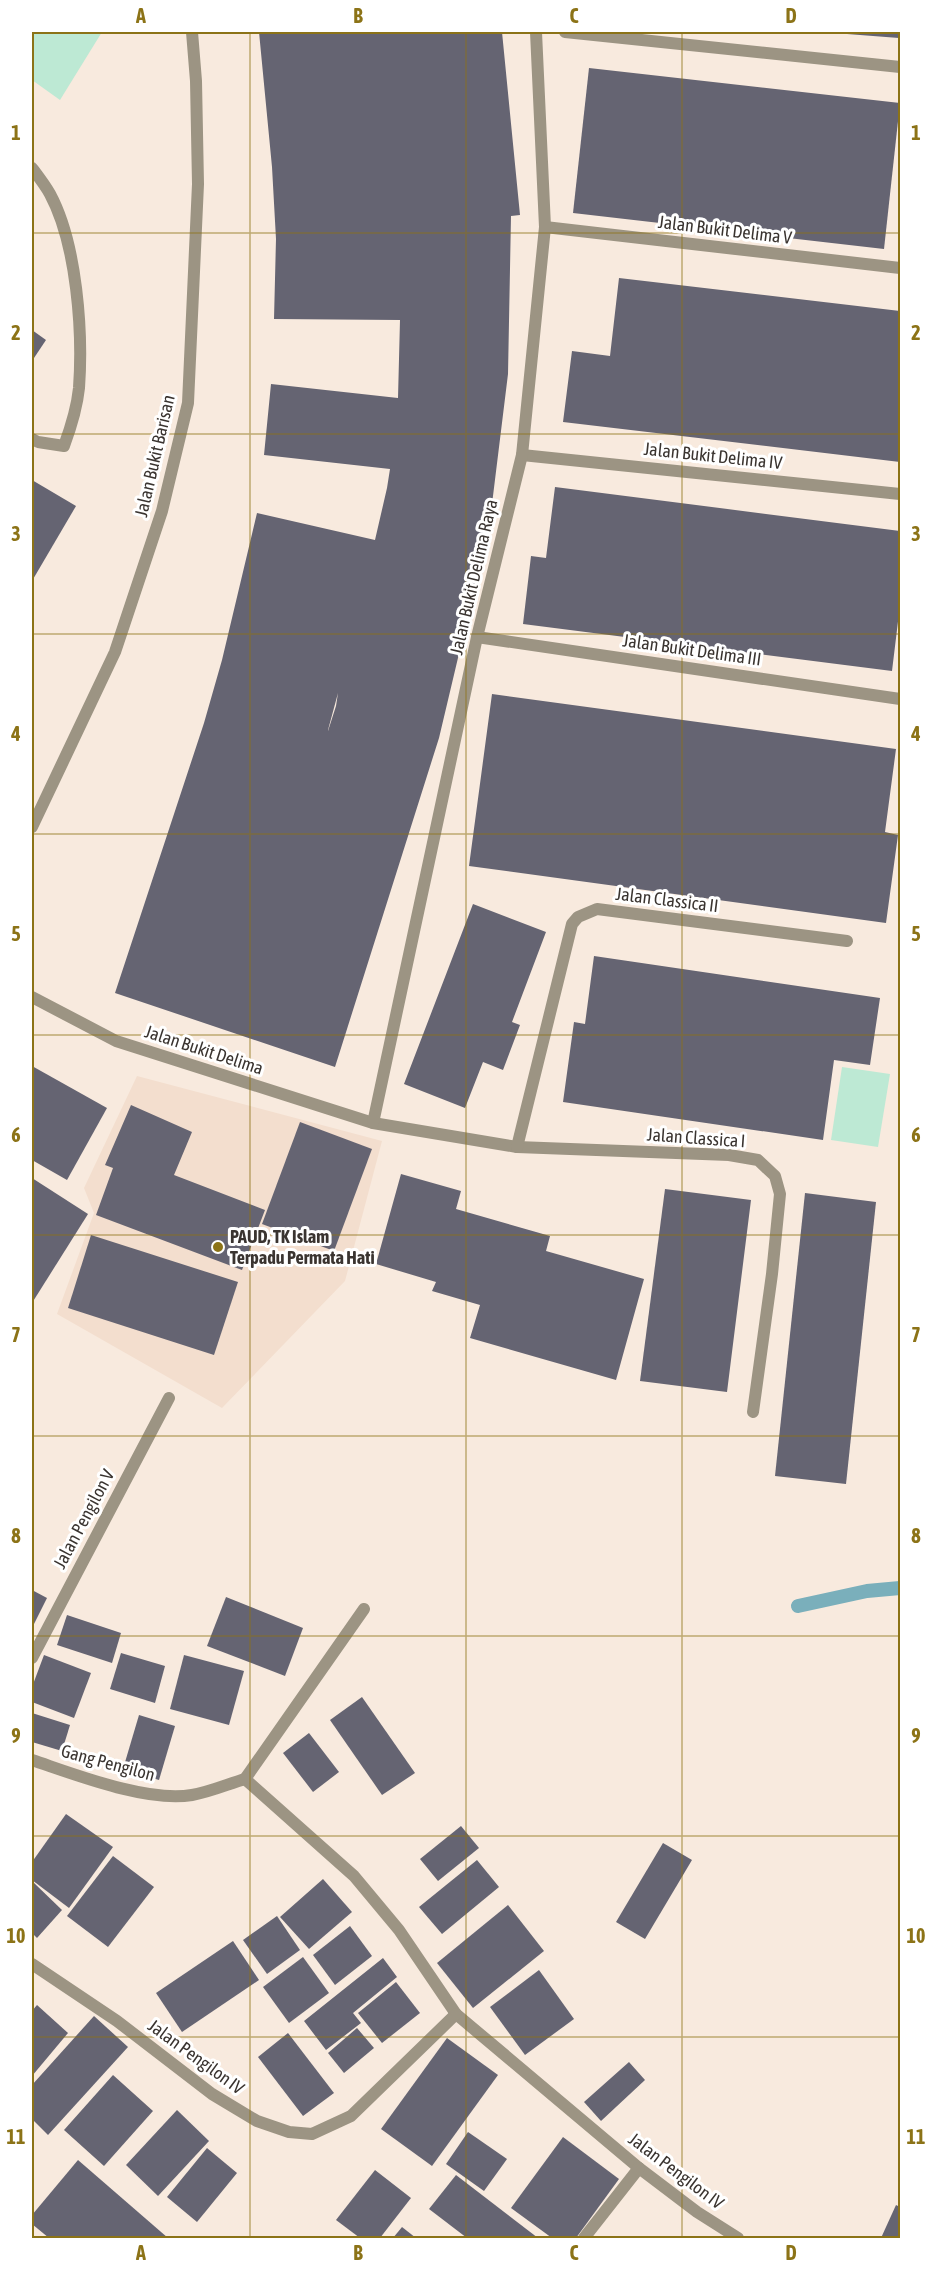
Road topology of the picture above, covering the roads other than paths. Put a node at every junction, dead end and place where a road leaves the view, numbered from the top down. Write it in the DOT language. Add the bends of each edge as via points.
graph roads {
  1 [pos="192,32"];
  2 [pos="536,32"];
  3 [pos="565,32"];
  4 [pos="900,67"];
  5 [pos="32,168"];
  6 [pos="545,227"];
  7 [pos="900,268"];
  8 [pos="32,439"];
  9 [pos="522,455"];
  10 [pos="900,494"];
  11 [pos="477,637"];
  12 [pos="900,699"];
  13 [pos="32,827"];
  14 [pos="847,941"];
  15 [pos="32,997"];
  16 [pos="373,1123"];
  17 [pos="517,1147"];
  18 [pos="169,1398"];
  19 [pos="753,1412"];
  20 [pos="364,1609"];
  21 [pos="32,1658"];
  22 [pos="32,1760"];
  23 [pos="245,1779"];
  24 [pos="32,1964"];
  25 [pos="456,2014"];
  26 [pos="639,2168"];
  27 [pos="584,2238"];
  28 [pos="738,2238"];
  1 -- 13 [label="street, Jalan Bukit Barisan" via="198,184 188,403 162,511 115,652"];
  2 -- 6 [label="street, Jalan Bukit Delima Raya"];
  3 -- 4 [label="street"];
  5 -- 8 [label="street" via="50,194 66,236 79,310 79,388 64,446"];
  6 -- 7 [label="street, Jalan Bukit Delima V"];
  6 -- 9 [label="street, Jalan Bukit Delima Raya"];
  9 -- 10 [label="street, Jalan Bukit Delima IV"];
  9 -- 11 [label="street, Jalan Bukit Delima Raya"];
  11 -- 12 [label="street, Jalan Bukit Delima III"];
  11 -- 16 [label="street, Jalan Bukit Delima Raya"];
  14 -- 17 [label="street, Jalan Classica II" via="597,909 578,917 572,924"];
  15 -- 16 [label="street, Jalan Bukit Delima" via="116,1041"];
  16 -- 17 [label="street, Jalan Classica I"];
  17 -- 19 [label="street, Jalan Classica I" via="729,1155 758,1160 775,1176 780,1194"];
  18 -- 21 [label="street, Jalan Pengilon V"];
  20 -- 23 [label="street"];
  22 -- 23 [label="street, Gang Pengilon" via="112,1787 163,1796 191,1795"];
  23 -- 25 [label="street, Jalan Pengilon IV" via="354,1876 399,1930"];
  24 -- 25 [label="street, Jalan Pengilon IV" via="117,2021 212,2094 257,2121 301,2134 312,2134 351,2116"];
  25 -- 26 [label="street, Jalan Pengilon IV"];
  26 -- 27 [label="street"];
  26 -- 28 [label="street, Jalan Pengilon IV"];
}
